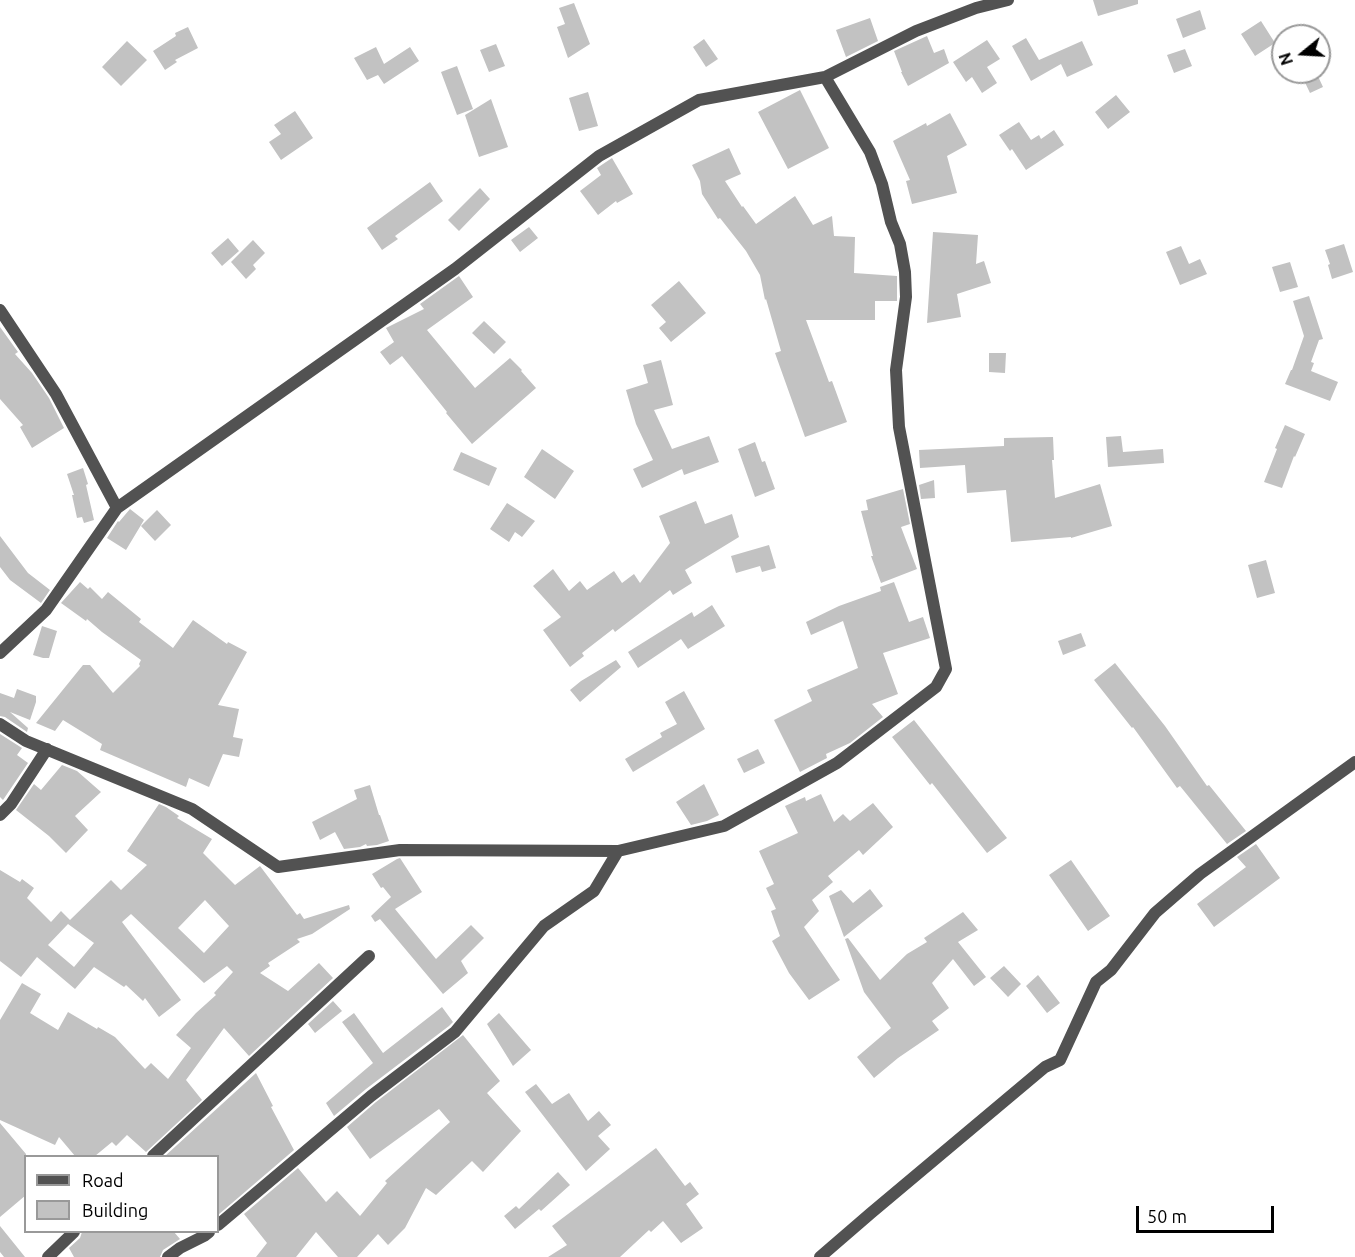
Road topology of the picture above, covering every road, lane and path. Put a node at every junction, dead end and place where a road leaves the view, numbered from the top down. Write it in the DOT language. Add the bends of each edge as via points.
graph roads {
  1 [pos="1008,0"];
  2 [pos="825,77"];
  3 [pos="0,310"];
  4 [pos="117,508"];
  5 [pos="0,653"];
  6 [pos="0,724"];
  7 [pos="47,749"];
  8 [pos="1355,762"];
  9 [pos="0,815"];
  10 [pos="618,851"];
  11 [pos="369,956"];
  12 [pos="154,1155"];
  13 [pos="219,1224"];
  14 [pos="73,1233"];
  15 [pos="208,1233"];
  16 [pos="48,1257"];
  17 [pos="168,1257"];
  18 [pos="820,1257"];
  1 -- 2 [label="street" via="916,31"];
  2 -- 4 [label="street" via="699,100 599,156 455,269"];
  2 -- 10 [label="street" via="870,152 900,244 906,297 896,369 899,427 946,669 936,687 837,763 724,826"];
  3 -- 4 [label="street" via="56,394"];
  4 -- 5 [label="street" via="46,610"];
  6 -- 7 [label="street"];
  7 -- 9 [label="street"];
  7 -- 10 [label="street" via="192,809 278,867 400,850"];
  8 -- 18 [label="street" via="1200,874 1155,913 1111,970 1096,982 1060,1060 1045,1067"];
  10 -- 13 [label="street" via="594,891 544,926 454,1032"];
  11 -- 12 [label="street"];
  14 -- 16 [label="street"];
  15 -- 17 [label="street"];
}
